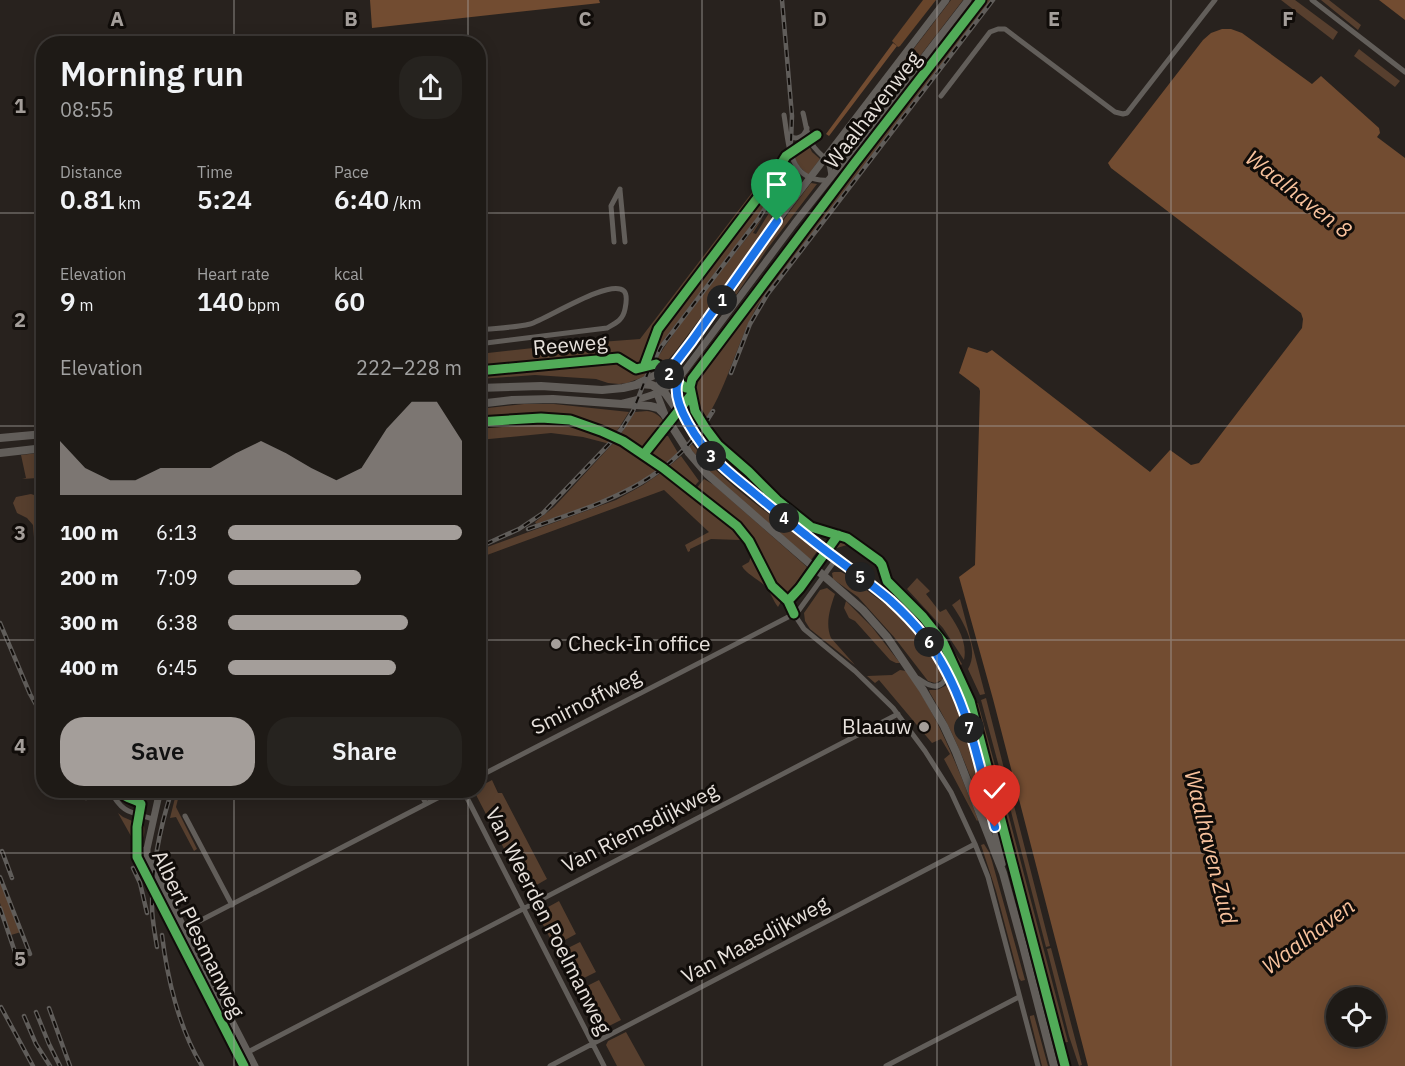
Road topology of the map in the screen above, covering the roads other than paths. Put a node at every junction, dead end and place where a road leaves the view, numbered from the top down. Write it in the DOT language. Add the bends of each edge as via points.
graph roads {
  1 [pos="946,0"];
  2 [pos="968,0"];
  3 [pos="1215,0"];
  4 [pos="1312,0"];
  5 [pos="1405,72"];
  6 [pos="941,96"];
  7 [pos="803,113"];
  8 [pos="784,115"];
  9 [pos="785,125"];
  10 [pos="807,128"];
  11 [pos="825,158"];
  12 [pos="800,171"];
  13 [pos="809,178"];
  14 [pos="830,178"];
  15 [pos="800,191"];
  16 [pos="614,242"];
  17 [pos="625,242"];
  18 [pos="486,329"];
  19 [pos="486,343"];
  20 [pos="663,373"];
  21 [pos="677,381"];
  22 [pos="633,385"];
  23 [pos="486,388"];
  24 [pos="660,392"];
  25 [pos="486,403"];
  26 [pos="622,404"];
  27 [pos="667,417"];
  28 [pos="36,435"];
  29 [pos="0,438"];
  30 [pos="703,446"];
  31 [pos="36,449"];
  32 [pos="0,453"];
  33 [pos="836,559"];
  34 [pos="824,576"];
  35 [pos="794,614"];
  36 [pos="944,666"];
  37 [pos="915,677"];
  38 [pos="898,714"];
  39 [pos="486,773"];
  40 [pos="114,798"];
  41 [pos="158,798"];
  42 [pos="423,798"];
  43 [pos="438,798"];
  44 [pos="467,798"];
  45 [pos="426,804"];
  46 [pos="185,816"];
  47 [pos="153,819"];
  48 [pos="975,844"];
  49 [pos="147,849"];
  50 [pos="137,850"];
  51 [pos="1003,873"];
  52 [pos="232,905"];
  53 [pos="523,909"];
  54 [pos="184,929"];
  55 [pos="1019,997"];
  56 [pos="593,1044"];
  57 [pos="248,1052"];
  58 [pos="255,1066"];
  59 [pos="550,1066"];
  60 [pos="604,1066"];
  61 [pos="886,1066"];
  62 [pos="1038,1066"];
  63 [pos="1054,1066"];
  1 -- 11 [label="street, Waalhavenweg"];
  2 -- 14 [label="street, Waalhavenweg"];
  3 -- 6 [label="street" via="1127,113 1115,112 1005,29 990,33"];
  4 -- 5 [label="street"];
  7 -- 10 [label="street"];
  8 -- 9 [label="street"];
  9 -- 10 [label="street" via="788,135 795,138 803,136"];
  9 -- 12 [label="street" via="790,152"];
  10 -- 11 [label="street" via="814,148"];
  11 -- 13 [label="street, Waalhavenweg"];
  11 -- 14 [label="street"];
  12 -- 13 [label="street"];
  12 -- 15 [label="street"];
  13 -- 14 [label="street"];
  13 -- 15 [label="street, Waalhavenweg"];
  14 -- 21 [label="street, Waalhavenweg"];
  15 -- 20 [label="street, Waalhavenweg" via="703,327"];
  16 -- 17 [label="street" via="612,206 620,189"];
  18 -- 19 [label="street" via="530,324 603,290 617,288 626,296 621,320 607,328"];
  20 -- 22 [label="street, Reeweg"];
  20 -- 24 [label="street"];
  21 -- 24 [label="street"];
  21 -- 30 [label="street" via="681,408"];
  22 -- 23 [label="main road, Reeweg" via="602,390"];
  22 -- 24 [label="main road, Reeweg" via="645,384"];
  24 -- 26 [label="street"];
  24 -- 27 [label="street"];
  24 -- 30 [label="main road"];
  25 -- 26 [label="main road" via="533,399"];
  26 -- 27 [label="main road" via="658,408"];
  27 -- 34 [label="main road" via="707,474"];
  28 -- 29 [label="main road"];
  30 -- 33 [label="main road" via="724,469"];
  31 -- 32 [label="main road"];
  33 -- 34 [label="street, Smirnoffweg"];
  33 -- 36 [label="main road" via="905,614"];
  34 -- 35 [label="street, Smirnoffweg"];
  34 -- 37 [label="main road" via="867,614"];
  35 -- 38 [label="street" via="804,629 855,671"];
  35 -- 39 [label="street, Smirnoffweg"];
  36 -- 37 [label="street" via="946,681 939,686"];
  36 -- 51 [label="main road" via="967,718 998,838"];
  37 -- 51 [label="main road" via="956,752"];
  38 -- 48 [label="street" via="946,784"];
  38 -- 53 [label="street, Van Riemsdijkweg"];
  40 -- 47 [label="street, Albert Plesmanweg" via="123,808"];
  41 -- 47 [label="street"];
  42 -- 45 [label="street"];
  43 -- 45 [label="street"];
  44 -- 53 [label="street, Van Weerden Poelmanweg"];
  45 -- 52 [label="street"];
  46 -- 52 [label="street"];
  47 -- 49 [label="street, Albert Plesmanweg"];
  48 -- 55 [label="street" via="993,894"];
  48 -- 56 [label="street, Van Maasdijkweg"];
  49 -- 50 [label="street"];
  49 -- 54 [label="street, Albert Plesmanweg" via="148,859"];
  51 -- 63 [label="main road"];
  52 -- 54 [label="street"];
  53 -- 56 [label="street, Van Weerden Poelmanweg"];
  53 -- 57 [label="street, Van Riemsdijkweg"];
  54 -- 57 [label="street, Albert Plesmanweg"];
  55 -- 61 [label="street"];
  55 -- 62 [label="street"];
  56 -- 59 [label="street, Van Maasdijkweg"];
  56 -- 60 [label="street, Van Weerden Poelmanweg"];
  57 -- 58 [label="street, Albert Plesmanweg"];
}
